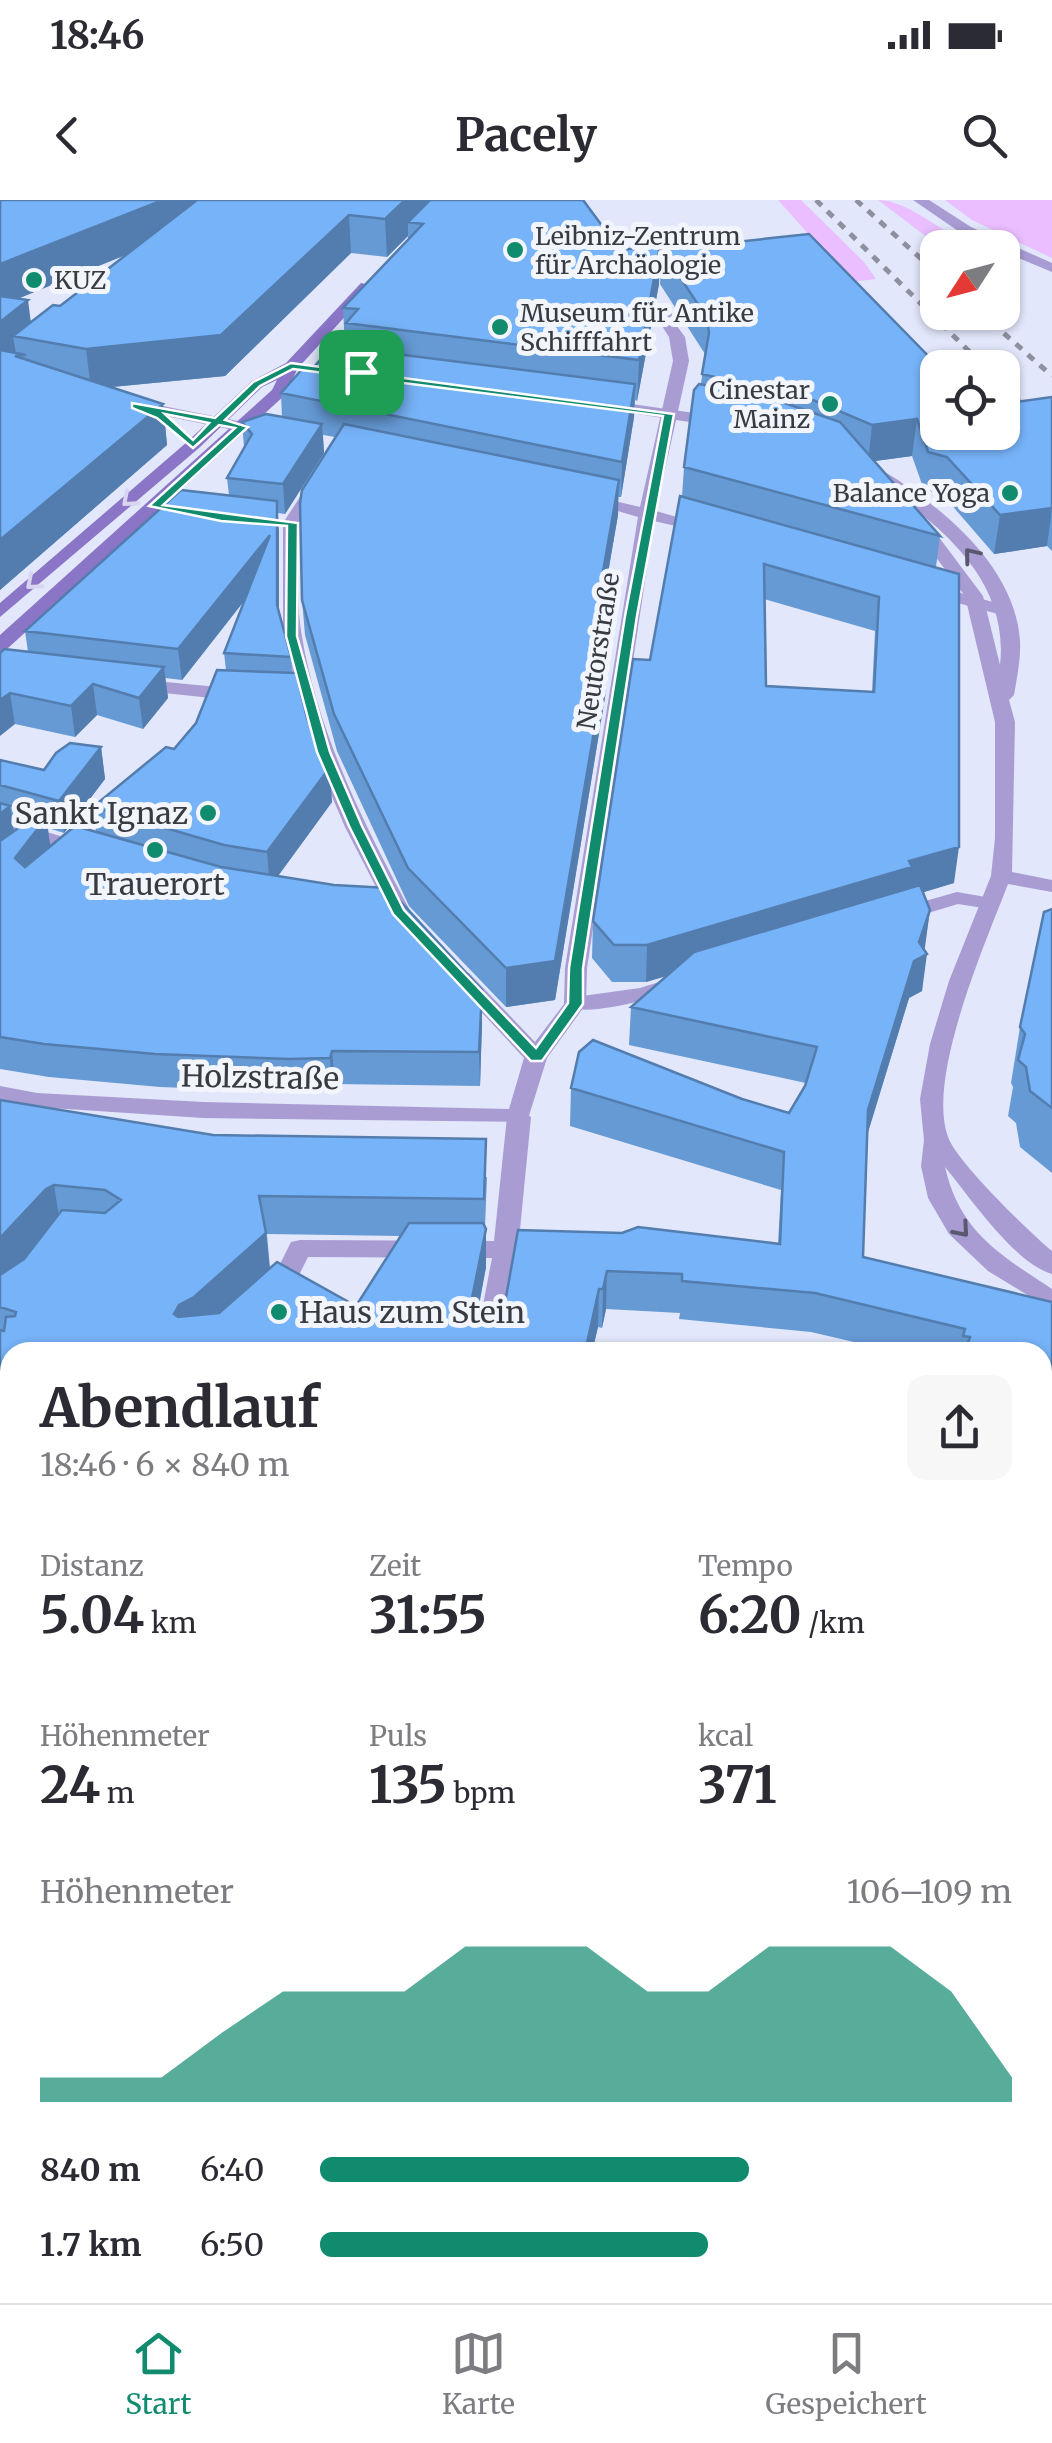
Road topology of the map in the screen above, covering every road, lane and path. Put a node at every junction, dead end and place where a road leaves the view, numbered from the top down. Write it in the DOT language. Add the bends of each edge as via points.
graph roads {
  1 [pos="920,200"];
  2 [pos="1052,268"];
  3 [pos="378,274"];
  4 [pos="667,314"];
  5 [pos="291,366"];
  6 [pos="319,368"];
  7 [pos="116,402"];
  8 [pos="579,402"];
  9 [pos="135,406"];
  10 [pos="668,414"];
  11 [pos="217,422"];
  12 [pos="243,427"];
  13 [pos="745,427"];
  14 [pos="193,445"];
  15 [pos="330,462"];
  16 [pos="856,464"];
  17 [pos="882,478"];
  18 [pos="571,496"];
  19 [pos="155,506"];
  20 [pos="178,511"];
  21 [pos="648,512"];
  22 [pos="720,532"];
  23 [pos="903,582"];
  24 [pos="977,603"];
  25 [pos="1005,611"];
  26 [pos="0,612"];
  27 [pos="0,645"];
  28 [pos="118,684"];
  29 [pos="308,699"];
  30 [pos="1004,704"];
  31 [pos="0,824"];
  32 [pos="40,833"];
  33 [pos="20,850"];
  34 [pos="110,858"];
  35 [pos="1001,876"];
  36 [pos="1052,886"];
  37 [pos="990,902"];
  38 [pos="883,920"];
  39 [pos="424,939"];
  40 [pos="450,967"];
  41 [pos="698,977"];
  42 [pos="576,1004"];
  43 [pos="536,1057"];
  44 [pos="0,1094"];
  45 [pos="519,1118"];
  46 [pos="936,1140"];
  47 [pos="506,1250"];
  48 [pos="1052,1266"];
  49 [pos="1052,1301"];
  50 [pos="250,1309"];
  51 [pos="489,1342"];
  52 [pos="1052,1748"];
  53 [pos="1052,1756"];
  1 -- 2 [label="street" via="966,230"];
  3 -- 5 [label="main road"];
  4 -- 10 [label="street, Neutorstraße" via="681,347"];
  5 -- 6 [label="street"];
  5 -- 11 [label="main road" via="257,384"];
  5 -- 12 [label="main road" via="279,392"];
  7 -- 9 [label="street"];
  8 -- 10 [label="street"];
  9 -- 11 [label="street"];
  9 -- 14 [label="street" via="160,416"];
  10 -- 13 [label="street"];
  10 -- 21 [label="street, Neutorstraße"];
  11 -- 12 [label="street"];
  11 -- 14 [label="main road"];
  12 -- 19 [label="main road"];
  14 -- 26 [label="main road, one-way"];
  15 -- 29 [label="street" via="284,522 292,636"];
  16 -- 17 [label="street"];
  17 -- 24 [label="street" via="940,545"];
  25 -- 17 [label="street, one-way" via="986,573 946,526"];
  18 -- 21 [label="street"];
  19 -- 20 [label="street"];
  19 -- 27 [label="main road"];
  21 -- 22 [label="street"];
  21 -- 42 [label="street, Neutorstraße" via="576,968"];
  23 -- 24 [label="street"];
  24 -- 25 [label="street"];
  24 -- 30 [label="street"];
  25 -- 30 [label="street" via="1011,655"];
  28 -- 29 [label="street"];
  29 -- 39 [label="street" via="388,910"];
  30 -- 35 [label="street"];
  31 -- 32 [label="street"];
  32 -- 33 [label="street"];
  32 -- 34 [label="street"];
  35 -- 36 [label="street"];
  35 -- 37 [label="street"];
  37 -- 38 [label="street" via="957,898"];
  37 -- 46 [label="street" via="940,1044 932,1099"];
  40 -- 43 [label="street"];
  41 -- 42 [label="street"];
  42 -- 43 [label="street"];
  43 -- 45 [label="street"];
  44 -- 45 [label="street, Holzstraße" via="203,1110"];
  45 -- 47 [label="street"];
  46 -- 48 [label="street" via="1011,1230"];
  46 -- 49 [label="street, one-way" via="932,1166 948,1214 997,1265"];
  47 -- 50 [label="street" via="300,1248 287,1275"];
  47 -- 51 [label="street"];
  52 -- 53 [label="street"];
}
